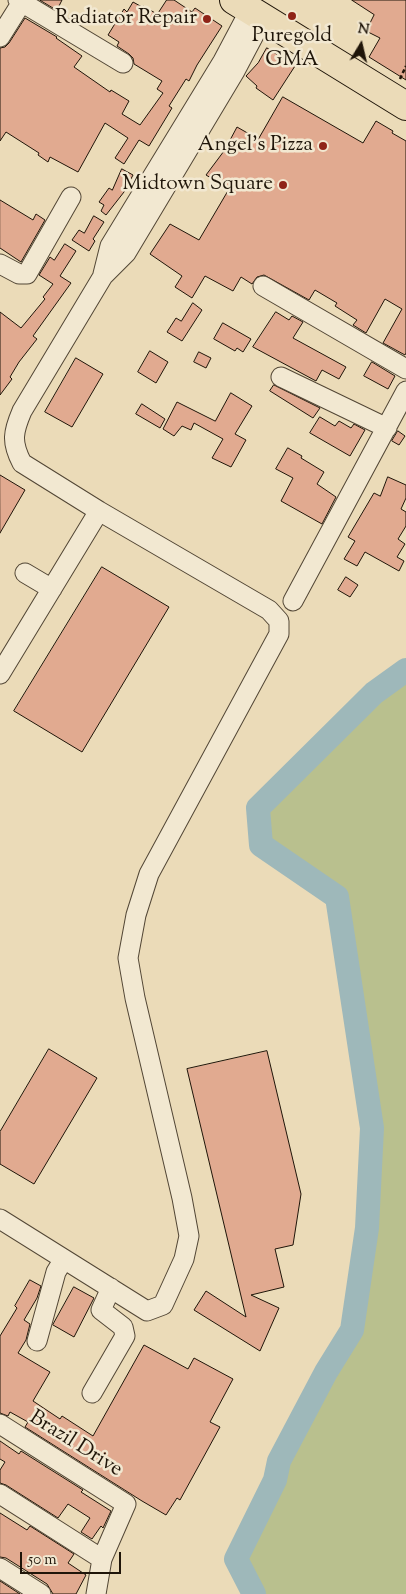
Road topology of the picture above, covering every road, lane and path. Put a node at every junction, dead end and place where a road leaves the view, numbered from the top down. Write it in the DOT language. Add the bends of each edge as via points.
graph roads {
  1 [pos="20,1"];
  2 [pos="245,6"];
  3 [pos="0,37"];
  4 [pos="122,63"];
  5 [pos="406,66"];
  6 [pos="400,79"];
  7 [pos="406,106"];
  8 [pos="70,197"];
  9 [pos="0,264"];
  10 [pos="263,286"];
  11 [pos="406,369"];
  12 [pos="281,377"];
  13 [pos="406,391"];
  14 [pos="386,428"];
  15 [pos="99,511"];
  16 [pos="25,573"];
  17 [pos="52,589"];
  18 [pos="293,601"];
  19 [pos="0,674"];
  20 [pos="0,1219"];
  21 [pos="64,1259"];
  22 [pos="111,1288"];
  23 [pos="37,1341"];
  24 [pos="92,1393"];
  25 [pos="0,1424"];
  26 [pos="0,1494"];
  27 [pos="102,1559"];
  28 [pos="0,1568"];
  29 [pos="41,1594"];
  30 [pos="96,1594"];
  1 -- 3 [label="street"];
  1 -- 4 [label="street"];
  2 -- 7 [label="highway"];
  2 -- 15 [label="street" via="235,71 126,252 103,276 22,411 16,427 15,450 22,463"];
  5 -- 6 [label="path"];
  8 -- 9 [label="street" via="27,274 19,274"];
  10 -- 11 [label="street"];
  12 -- 14 [label="street"];
  13 -- 14 [label="street"];
  14 -- 18 [label="street"];
  15 -- 17 [label="street"];
  15 -- 22 [label="street" via="269,610 279,621 279,634 149,874 136,915 128,958 189,1236 184,1259 163,1305 147,1311"];
  16 -- 17 [label="street"];
  17 -- 19 [label="street"];
  20 -- 21 [label="street"];
  21 -- 22 [label="street"];
  21 -- 23 [label="street" via="56,1272"];
  22 -- 24 [label="street" via="101,1310 123,1327 125,1336"];
  25 -- 27 [label="street, Brazil Drive" via="126,1504"];
  26 -- 27 [label="street"];
  27 -- 30 [label="street"];
  28 -- 29 [label="street"];
}
